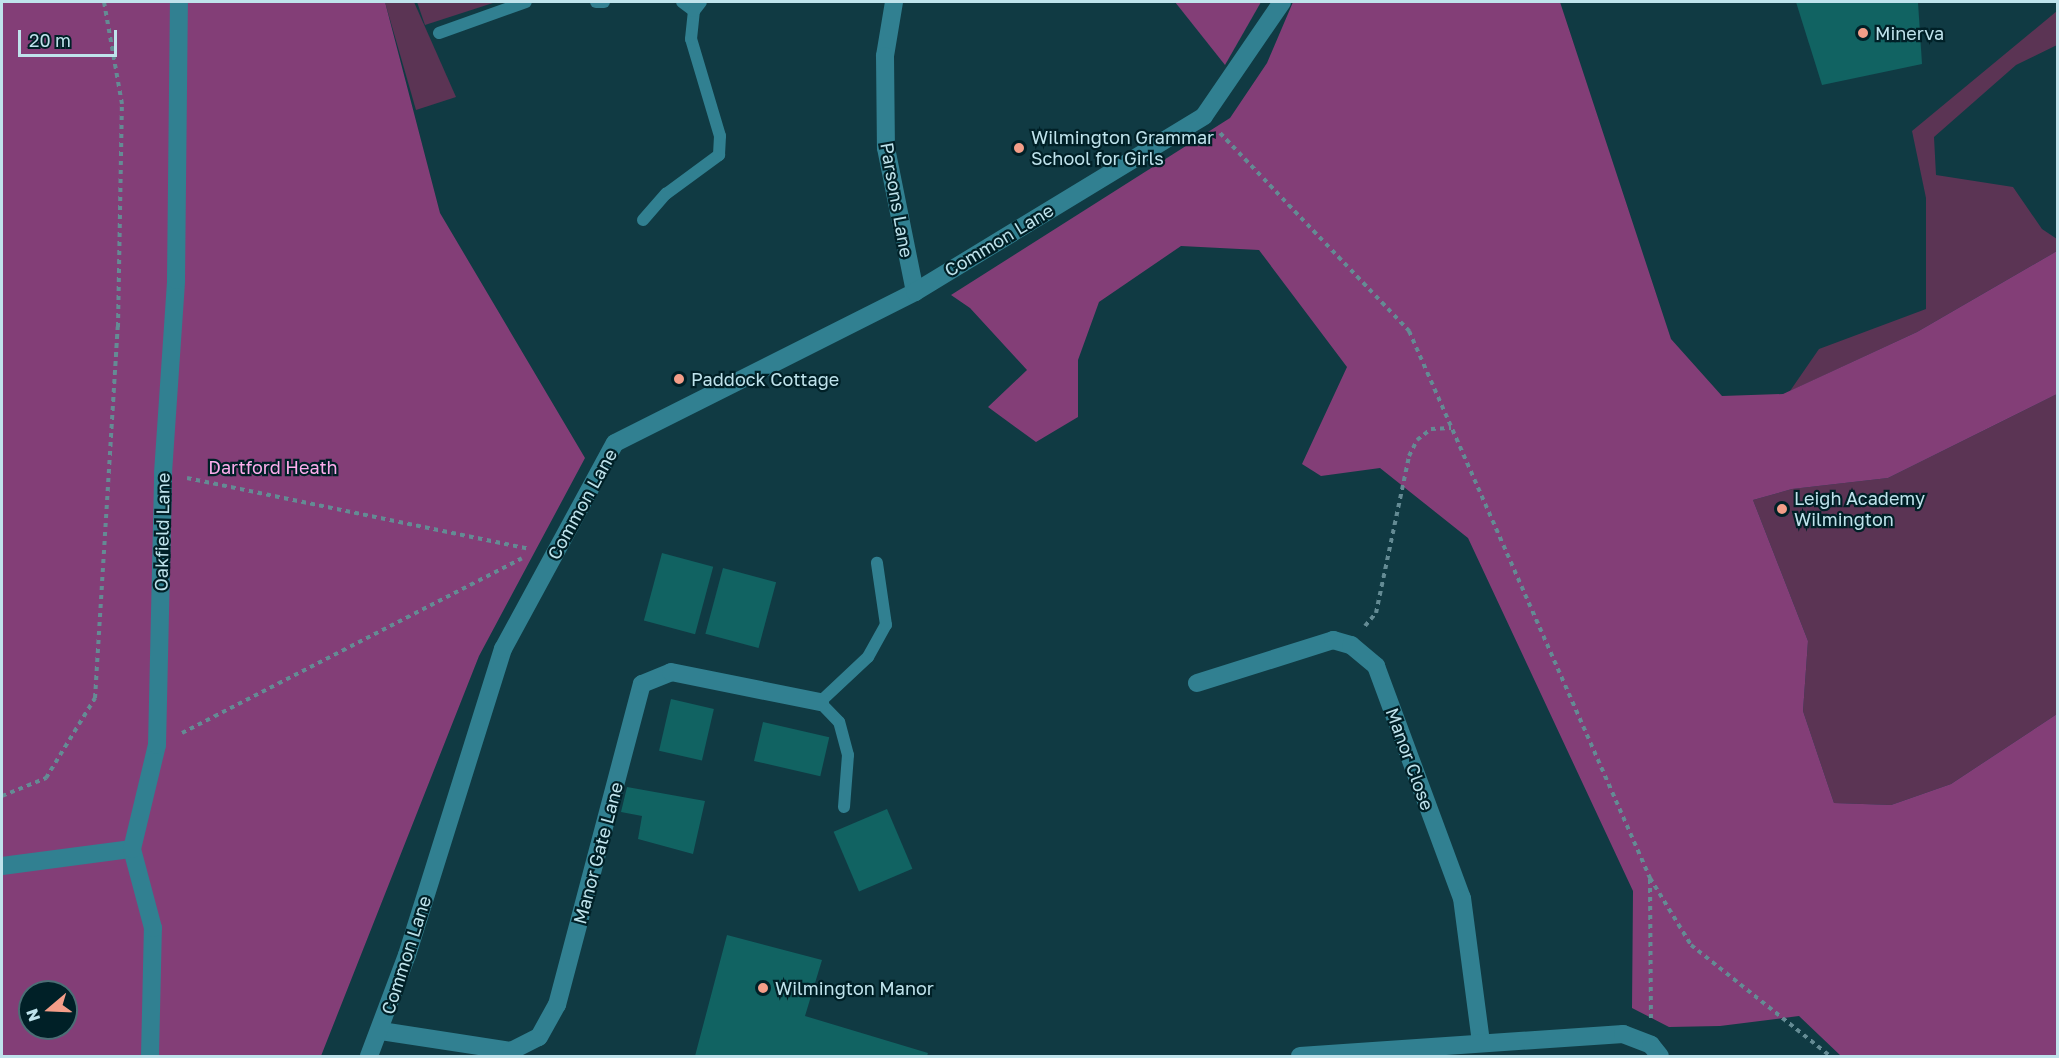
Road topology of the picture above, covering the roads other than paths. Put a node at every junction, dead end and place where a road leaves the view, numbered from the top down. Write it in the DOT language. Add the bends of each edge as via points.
graph roads {
  1 [pos="179,2"];
  2 [pos="526,2"];
  3 [pos="596,2"];
  4 [pos="604,2"];
  5 [pos="682,2"];
  6 [pos="894,2"];
  7 [pos="1282,2"];
  8 [pos="697,6"];
  9 [pos="439,33"];
  10 [pos="643,220"];
  11 [pos="915,292"];
  12 [pos="877,563"];
  13 [pos="1197,683"];
  14 [pos="820,702"];
  15 [pos="844,807"];
  16 [pos="132,849"];
  17 [pos="2,866"];
  18 [pos="381,1030"];
  19 [pos="1481,1042"];
  20 [pos="1655,1051"];
  21 [pos="513,1054"];
  22 [pos="150,1056"];
  23 [pos="369,1056"];
  24 [pos="1300,1056"];
  1 -- 16 [label="street, Oakfield Lane" via="176,280 163,473 157,745"];
  2 -- 9 [label="lane"];
  3 -- 4 [label="lane"];
  5 -- 8 [label="lane"];
  6 -- 11 [label="street, Parsons Lane" via="885,56 886,148"];
  7 -- 11 [label="street, Common Lane" via="1204,116"];
  8 -- 10 [label="lane" via="691,39 720,136 719,155 666,194"];
  11 -- 18 [label="street, Common Lane" via="615,443 503,649"];
  12 -- 14 [label="lane" via="886,625 868,657"];
  13 -- 19 [label="street, Manor Close" via="1333,640 1351,645 1376,666 1462,898"];
  14 -- 15 [label="lane" via="840,722 848,755"];
  14 -- 21 [label="street, Manor Gate Lane" via="671,672 642,684 557,1005 539,1037"];
  16 -- 17 [label="street"];
  16 -- 22 [label="street, Oakfield Lane" via="153,928"];
  18 -- 21 [label="street, Manor Gate Lane"];
  18 -- 23 [label="street, Common Lane"];
  19 -- 20 [label="street" via="1623,1034"];
  19 -- 24 [label="street"];
}
